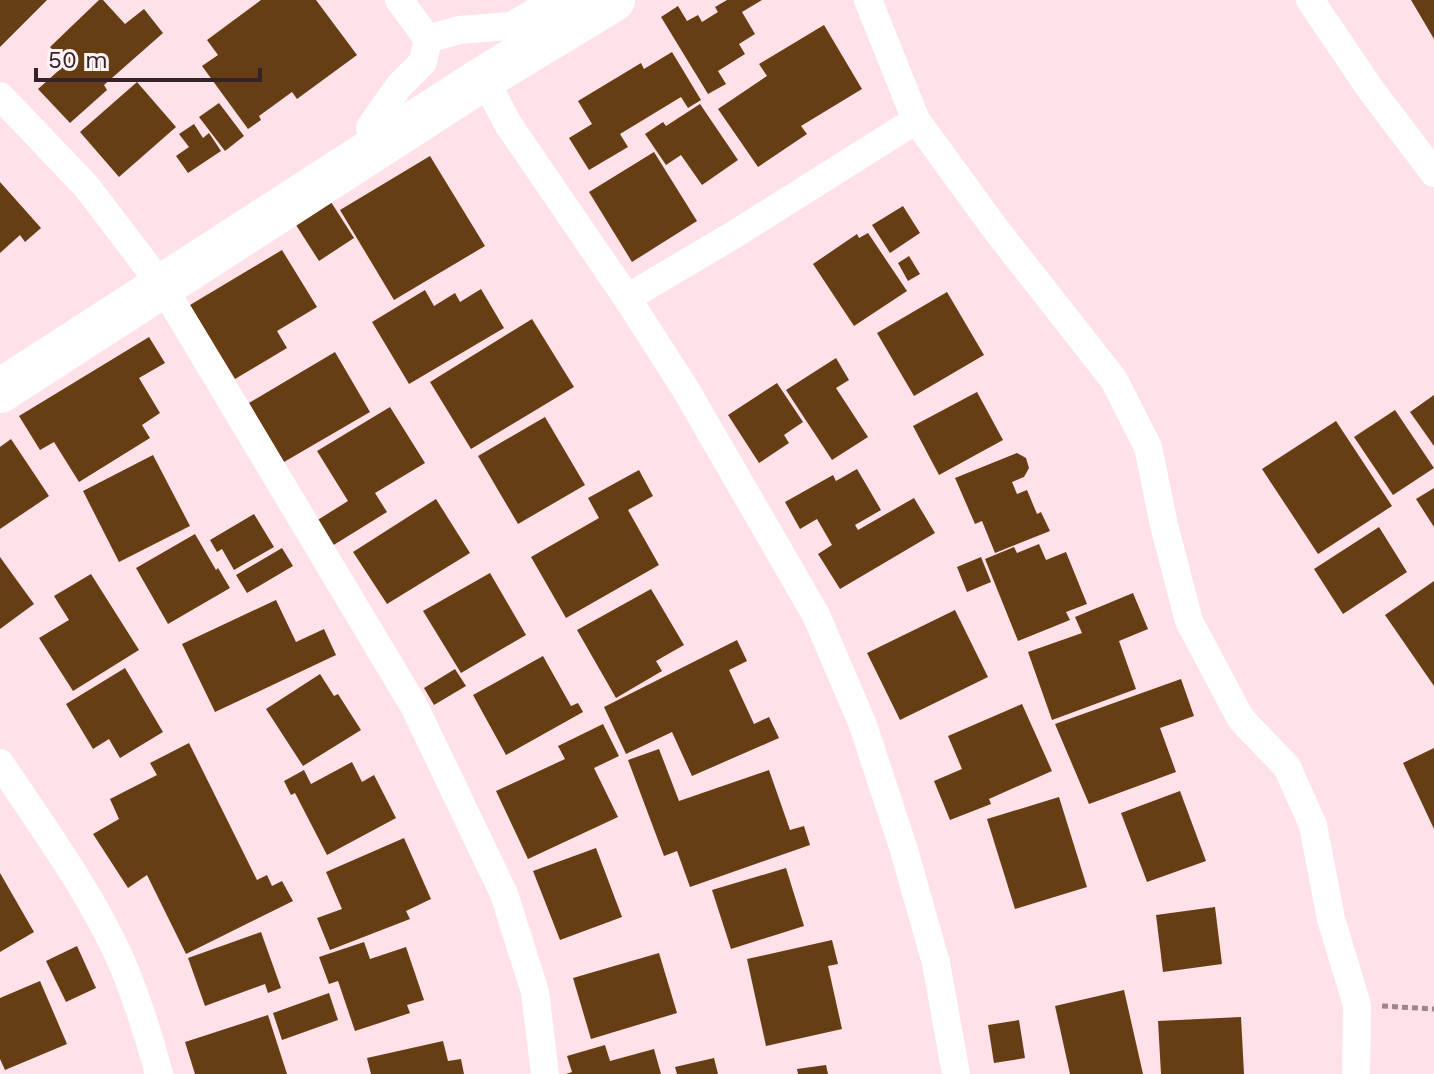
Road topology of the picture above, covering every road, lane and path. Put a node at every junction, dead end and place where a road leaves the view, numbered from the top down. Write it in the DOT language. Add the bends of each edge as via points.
graph roads {
  1 [pos="399,0"];
  2 [pos="557,0"];
  3 [pos="613,0"];
  4 [pos="868,0"];
  5 [pos="1310,0"];
  6 [pos="428,39"];
  7 [pos="484,78"];
  8 [pos="0,96"];
  9 [pos="916,120"];
  10 [pos="374,150"];
  11 [pos="1434,173"];
  12 [pos="163,287"];
  13 [pos="627,298"];
  14 [pos="0,391"];
  15 [pos="0,763"];
  16 [pos="1357,1005"];
  17 [pos="1434,1009"];
  18 [pos="159,1074"];
  19 [pos="545,1074"];
  20 [pos="956,1074"];
  21 [pos="1356,1074"];
  1 -- 6 [label="street"];
  2 -- 6 [label="street" via="511,26 459,30"];
  3 -- 7 [label="main road"];
  4 -- 9 [label="street"];
  5 -- 11 [label="street"];
  6 -- 10 [label="street" via="423,62 370,127"];
  7 -- 10 [label="main road"];
  7 -- 13 [label="street" via="508,124"];
  8 -- 12 [label="street" via="86,186"];
  9 -- 13 [label="street"];
  9 -- 16 [label="street" via="1114,380 1148,447 1189,621 1241,719 1287,767 1313,825 1331,919"];
  10 -- 12 [label="main road"];
  12 -- 14 [label="main road"];
  12 -- 19 [label="street" via="414,706 504,894 535,992"];
  13 -- 20 [label="street" via="816,615 852,697 936,963"];
  15 -- 18 [label="street" via="84,892 121,961"];
  16 -- 17 [label="path"];
  16 -- 21 [label="street"];
}
